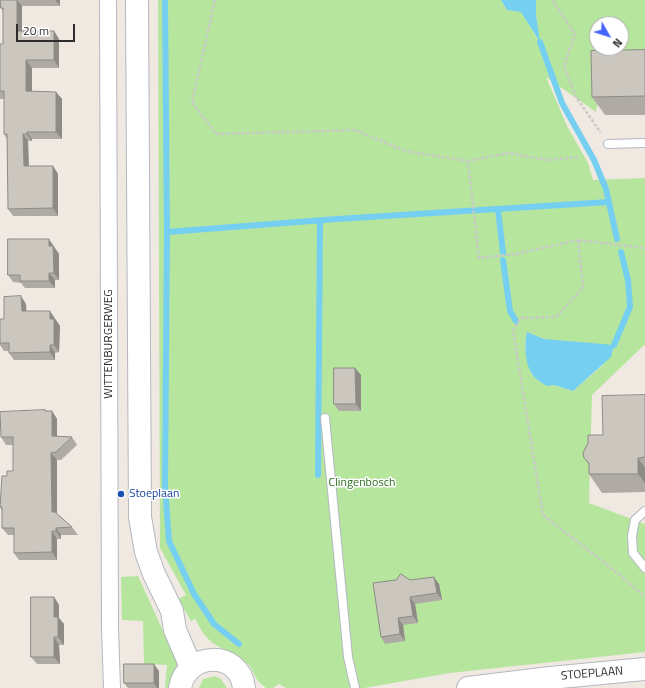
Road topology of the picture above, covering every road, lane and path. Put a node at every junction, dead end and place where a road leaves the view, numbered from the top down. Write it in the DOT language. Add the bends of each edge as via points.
graph roads {
  1 [pos="108,0"];
  2 [pos="137,0"];
  3 [pos="215,0"];
  4 [pos="554,0"];
  5 [pos="645,143"];
  6 [pos="608,144"];
  7 [pos="579,157"];
  8 [pos="468,161"];
  9 [pos="578,240"];
  10 [pos="645,248"];
  11 [pos="325,418"];
  12 [pos="645,511"];
  13 [pos="645,568"];
  14 [pos="645,597"];
  15 [pos="199,663"];
  16 [pos="645,669"];
  17 [pos="112,688"];
  18 [pos="180,688"];
  19 [pos="244,688"];
  20 [pos="355,688"];
  21 [pos="468,688"];
  1 -- 17 [label="street, WITTENBURGERWEG"];
  2 -- 15 [label="street" via="140,517 146,552 172,611 175,630"];
  3 -- 8 [label="path" via="192,102 216,134 355,130 405,151"];
  4 -- 6 [label="path" via="575,34 564,66 576,97"];
  5 -- 6 [label="lane"];
  7 -- 8 [label="path" via="547,160 509,153"];
  8 -- 9 [label="path" via="479,258 516,254"];
  9 -- 10 [label="path"];
  9 -- 14 [label="path" via="583,288 556,317 521,318 513,331 543,515"];
  11 -- 20 [label="lane" via="348,657"];
  12 -- 13 [label="lane" via="635,520 632,536 633,553"];
  15 -- 18 [label="street" via="185,674"];
  15 -- 19 [label="street" via="216,659 230,664 241,676"];
  16 -- 21 [label="street, STOEPLAAN"];
}
